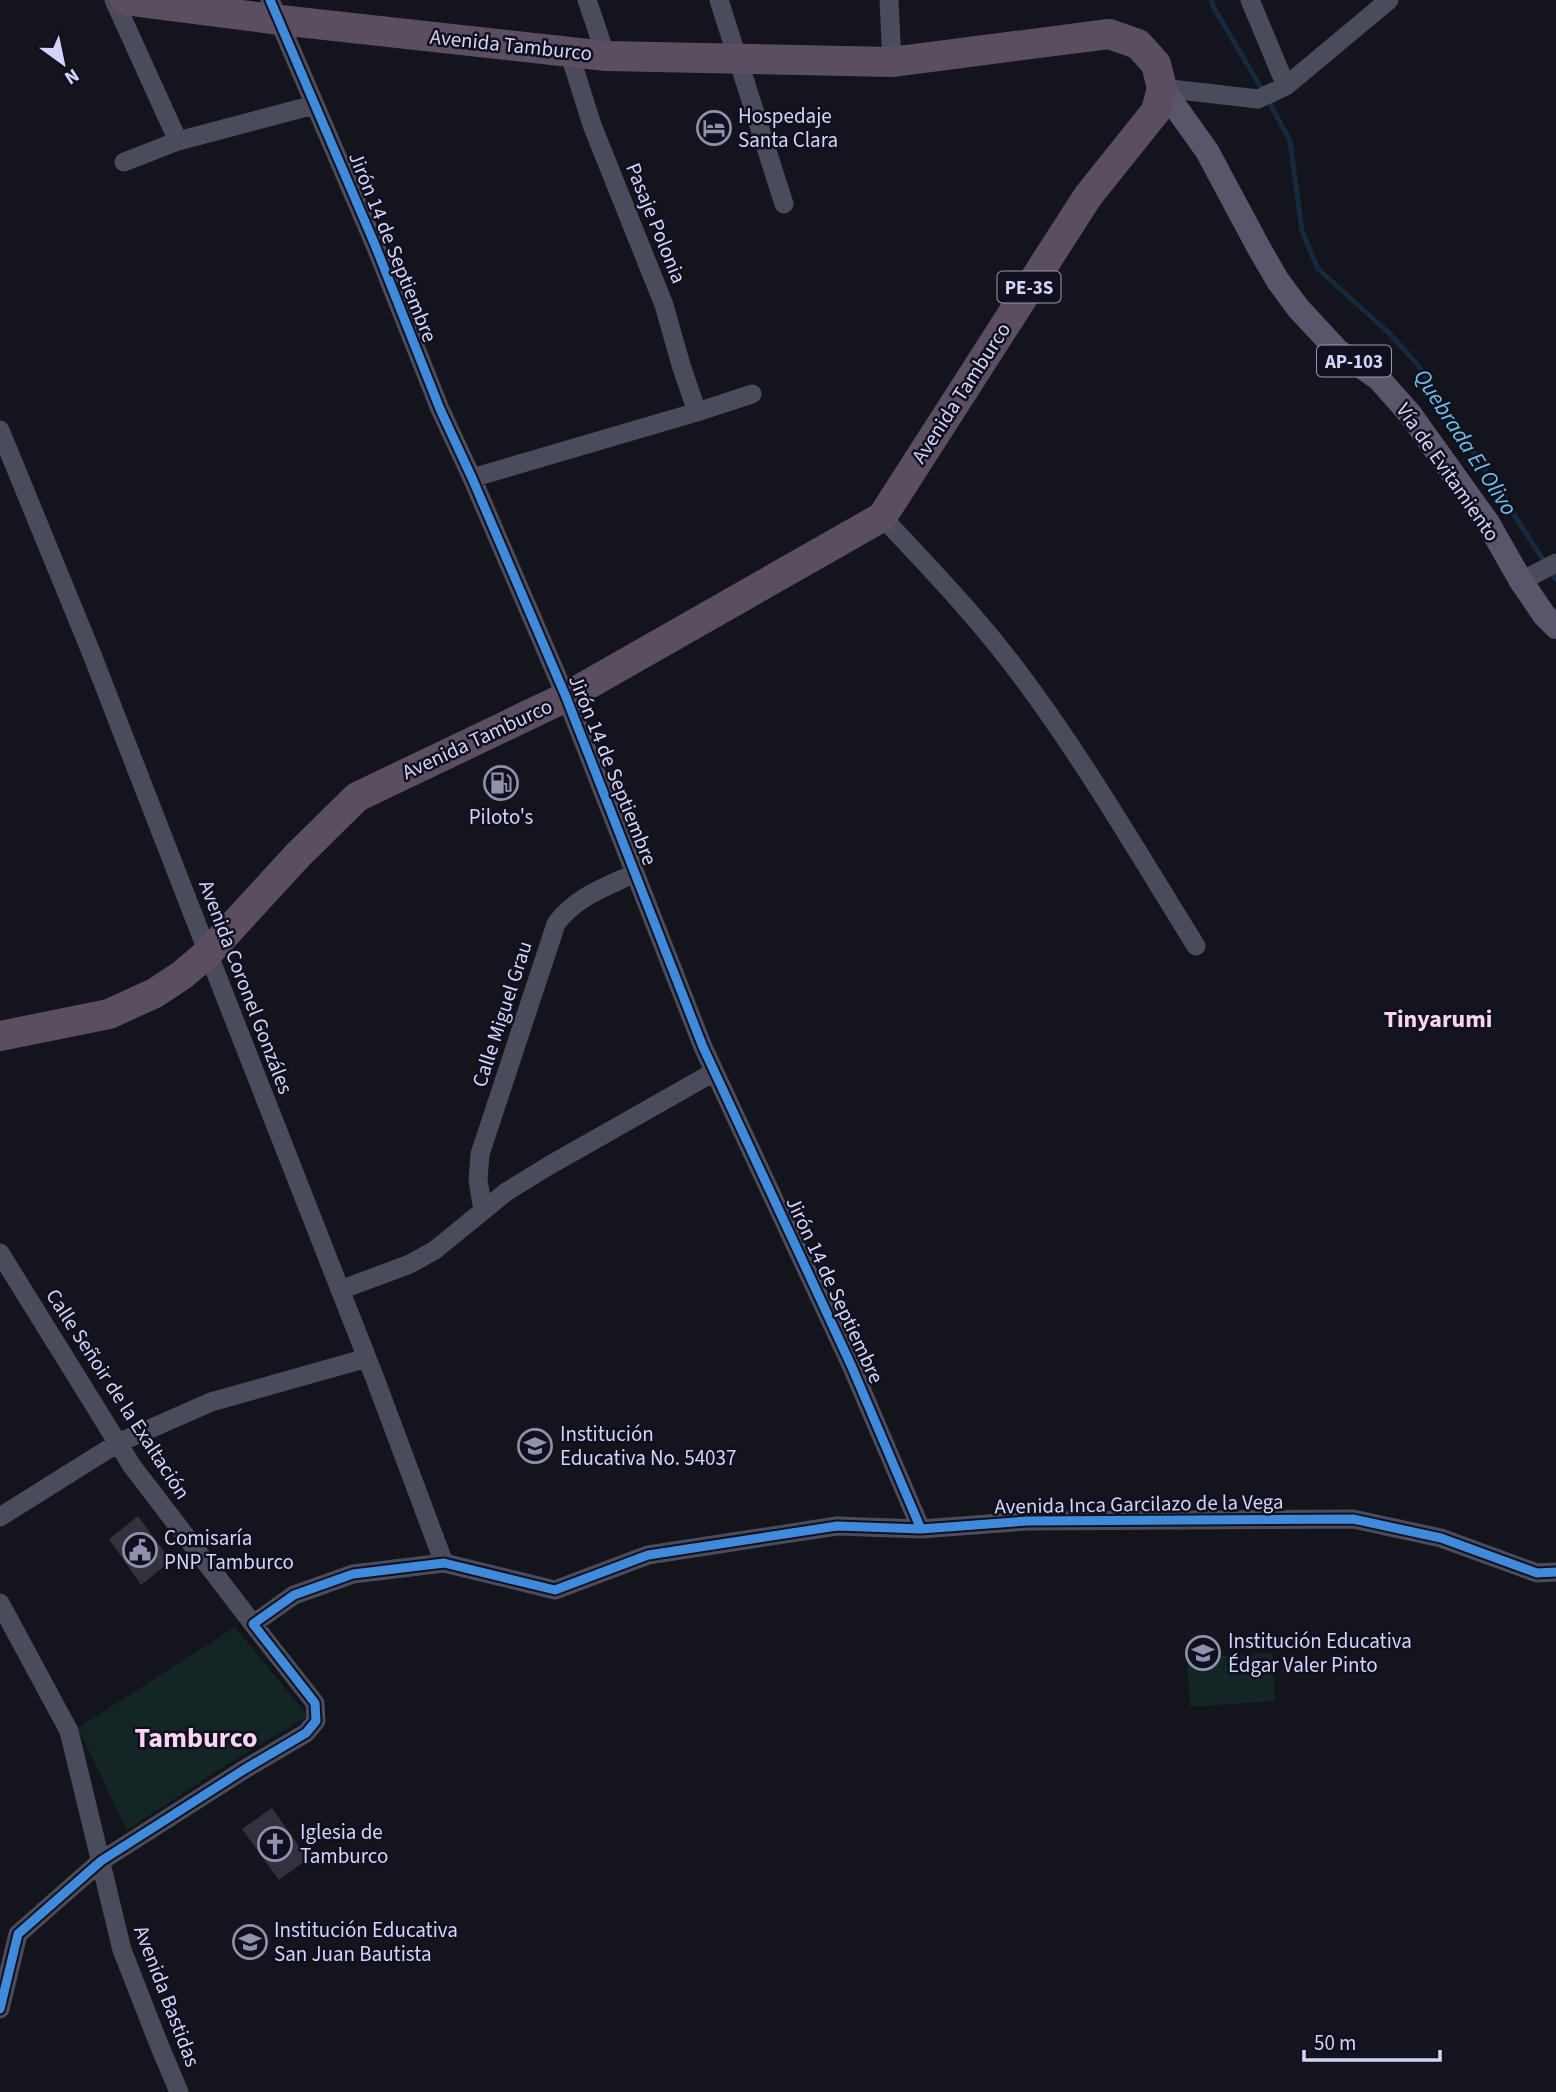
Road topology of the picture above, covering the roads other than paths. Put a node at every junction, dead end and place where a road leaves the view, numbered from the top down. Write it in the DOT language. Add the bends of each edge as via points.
graph roads {
  1 [pos="114,0"];
  2 [pos="125,0"];
  3 [pos="587,0"];
  4 [pos="719,0"];
  5 [pos="889,0"];
  6 [pos="1250,0"];
  7 [pos="1389,0"];
  8 [pos="275,10"];
  9 [pos="569,52"];
  10 [pos="606,56"];
  11 [pos="737,58"];
  12 [pos="892,62"];
  13 [pos="1162,88"];
  14 [pos="1273,93"];
  15 [pos="313,105"];
  16 [pos="178,141"];
  17 [pos="124,162"];
  18 [pos="784,204"];
  19 [pos="752,394"];
  20 [pos="697,412"];
  21 [pos="0,430"];
  22 [pos="472,478"];
  23 [pos="882,517"];
  24 [pos="1556,563"];
  25 [pos="1521,581"];
  26 [pos="1556,627"];
  27 [pos="566,697"];
  28 [pos="635,873"];
  29 [pos="1196,946"];
  30 [pos="208,953"];
  31 [pos="0,1036"];
  32 [pos="715,1072"];
  33 [pos="483,1211"];
  34 [pos="0,1253"];
  35 [pos="340,1290"];
  36 [pos="367,1358"];
  37 [pos="118,1443"];
  38 [pos="0,1517"];
  39 [pos="921,1529"];
  40 [pos="444,1563"];
  41 [pos="1556,1572"];
  42 [pos="0,1603"];
  43 [pos="253,1624"];
  44 [pos="101,1861"];
  45 [pos="0,2009"];
  46 [pos="180,2092"];
  1 -- 16 [label="street"];
  2 -- 8 [label="highway, Avenida Tamburco"];
  3 -- 10 [label="street"];
  4 -- 11 [label="street"];
  5 -- 12 [label="street"];
  6 -- 14 [label="street"];
  7 -- 14 [label="street"];
  8 -- 9 [label="highway, Avenida Tamburco"];
  8 -- 15 [label="street, Jirón 14 de Septiembre"];
  9 -- 10 [label="highway, Avenida Tamburco"];
  9 -- 20 [label="street, Pasaje Polonia" via="592,125 664,305"];
  10 -- 11 [label="highway, Avenida Tamburco"];
  11 -- 12 [label="highway, Avenida Tamburco"];
  11 -- 18 [label="street"];
  12 -- 13 [label="highway, Avenida Tamburco" via="1109,34 1138,44 1156,64"];
  13 -- 14 [label="street"];
  13 -- 23 [label="highway, Avenida Tamburco / PE-3S" via="1157,111 1088,196"];
  13 -- 25 [label="main road, Vía de Evitamiento / AP-103" via="1207,151 1278,281 1337,350 1379,379 1410,414 1488,523"];
  15 -- 16 [label="street"];
  15 -- 22 [label="street, Jirón 14 de Septiembre"];
  16 -- 17 [label="street"];
  19 -- 20 [label="street"];
  20 -- 22 [label="street"];
  21 -- 30 [label="street, Avenida Coronel Gonzáles"];
  22 -- 27 [label="street, Jirón 14 de Septiembre"];
  23 -- 27 [label="highway, Avenida Tamburco / PE-3S"];
  23 -- 29 [label="street" via="949,589 1059,727"];
  24 -- 25 [label="street"];
  25 -- 26 [label="main road, Vía de Evitamiento / AP-103"];
  27 -- 28 [label="street, Jirón 14 de Septiembre"];
  27 -- 30 [label="highway, Avenida Tamburco / PE-3S" via="357,797"];
  28 -- 32 [label="street, Jirón 14 de Septiembre"];
  28 -- 33 [label="street, Calle Miguel Grau" via="578,901 556,924 480,1154"];
  30 -- 31 [label="highway, Avenida Tamburco / PE-3S" via="155,993 109,1014"];
  30 -- 35 [label="street, Avenida Coronel Gonzáles"];
  32 -- 33 [label="street" via="550,1165"];
  32 -- 39 [label="street, Jirón 14 de Septiembre" via="851,1365"];
  33 -- 35 [label="street" via="410,1264"];
  34 -- 37 [label="street, Calle Señoir de la Exaltación"];
  35 -- 36 [label="street, Avenida Coronel Gonzáles"];
  36 -- 37 [label="street" via="211,1402"];
  36 -- 40 [label="street, Avenida Coronel Gonzáles"];
  37 -- 38 [label="street"];
  37 -- 43 [label="street, Calle Señoir de la Exaltación"];
  39 -- 40 [label="street, Avenida Inca Garcilazo de la Vega" via="837,1526 648,1555 555,1590"];
  39 -- 41 [label="street, Avenida Inca Garcilazo de la Vega" via="1027,1521 1353,1518 1441,1538 1537,1573"];
  40 -- 43 [label="street, Avenida Inca Garcilazo de la Vega" via="353,1574 293,1595"];
  42 -- 44 [label="street, Avenida Bastidas" via="69,1731"];
  43 -- 44 [label="street" via="315,1703 316,1721 306,1733"];
  44 -- 45 [label="street" via="18,1934"];
  44 -- 46 [label="street, Avenida Bastidas" via="122,1950"];
}
